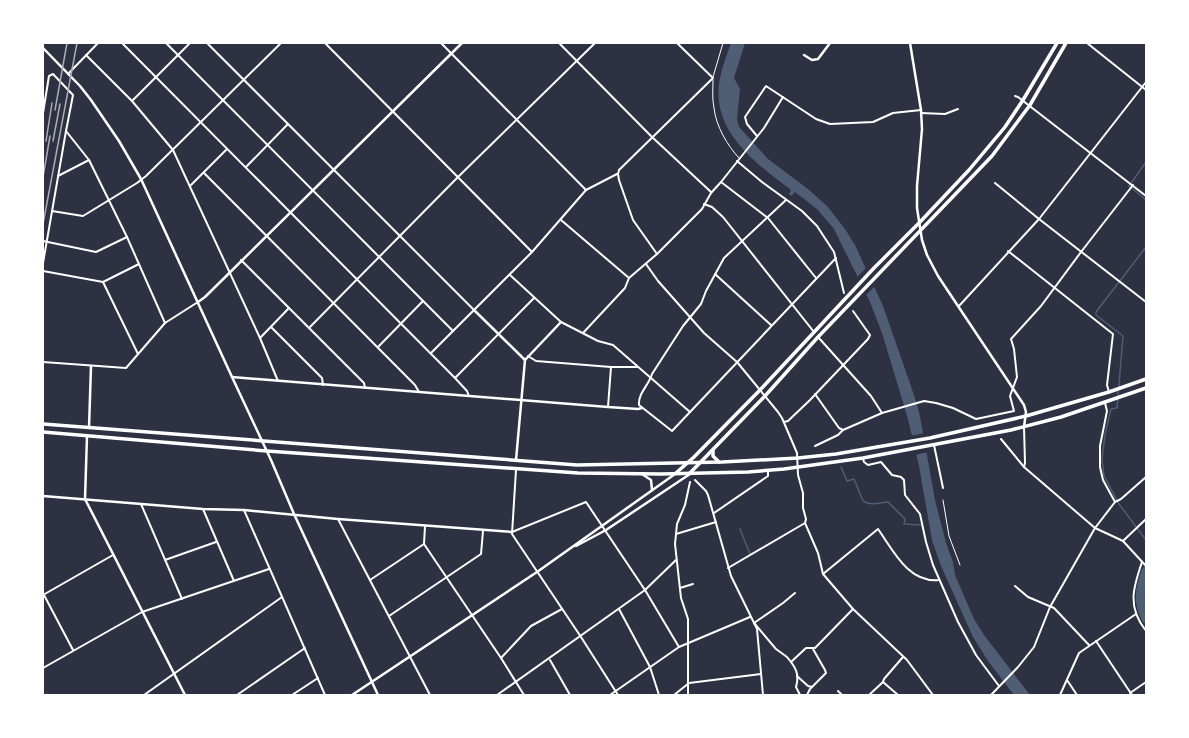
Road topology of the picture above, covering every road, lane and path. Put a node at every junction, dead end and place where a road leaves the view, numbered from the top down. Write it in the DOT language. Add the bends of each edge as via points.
graph roads {
  1 [pos="98,43"];
  2 [pos="122,43"];
  3 [pos="166,43"];
  4 [pos="190,43"];
  5 [pos="207,43"];
  6 [pos="281,43"];
  7 [pos="325,43"];
  8 [pos="440,43"];
  9 [pos="462,43"];
  10 [pos="559,43"];
  11 [pos="595,43"];
  12 [pos="678,43"];
  13 [pos="723,43"];
  14 [pos="830,43"];
  15 [pos="910,43"];
  16 [pos="1057,43"];
  17 [pos="1066,43"];
  18 [pos="1087,43"];
  19 [pos="43,48"];
  20 [pos="451,54"];
  21 [pos="86,55"];
  22 [pos="178,55"];
  23 [pos="804,55"];
  24 [pos="577,61"];
  25 [pos="68,74"];
  26 [pos="156,77"];
  27 [pos="712,78"];
  28 [pos="244,79"];
  29 [pos="1146,82"];
  30 [pos="1142,87"];
  31 [pos="1146,90"];
  32 [pos="46,96"];
  33 [pos="1015,96"];
  34 [pos="783,97"];
  35 [pos="43,99"];
  36 [pos="223,100"];
  37 [pos="1023,100"];
  38 [pos="132,101"];
  39 [pos="1030,106"];
  40 [pos="958,109"];
  41 [pos="392,111"];
  42 [pos="921,111"];
  43 [pos="43,113"];
  44 [pos="517,120"];
  45 [pos="201,122"];
  46 [pos="288,124"];
  47 [pos="66,131"];
  48 [pos="757,136"];
  49 [pos="652,137"];
  50 [pos="268,145"];
  51 [pos="227,149"];
  52 [pos="173,150"];
  53 [pos="1090,153"];
  54 [pos="740,158"];
  55 [pos="89,160"];
  56 [pos="737,161"];
  57 [pos="246,167"];
  58 [pos="334,170"];
  59 [pos="204,173"];
  60 [pos="618,174"];
  61 [pos="58,176"];
  62 [pos="458,177"];
  63 [pos="141,179"];
  64 [pos="721,182"];
  65 [pos="995,184"];
  66 [pos="190,186"];
  67 [pos="1133,186"];
  68 [pos="313,190"];
  69 [pos="586,190"];
  70 [pos="711,192"];
  71 [pos="1146,196"];
  72 [pos="109,200"];
  73 [pos="786,200"];
  74 [pos="704,204"];
  75 [pos="52,211"];
  76 [pos="290,212"];
  77 [pos="768,218"];
  78 [pos="1039,219"];
  79 [pos="561,220"];
  80 [pos="920,222"];
  81 [pos="921,231"];
  82 [pos="266,236"];
  83 [pos="127,237"];
  84 [pos="400,237"];
  85 [pos="43,241"];
  86 [pos="742,241"];
  87 [pos="46,242"];
  88 [pos="532,252"];
  89 [pos="1008,252"];
  90 [pos="1081,252"];
  91 [pos="657,254"];
  92 [pos="380,257"];
  93 [pos="836,258"];
  94 [pos="242,260"];
  95 [pos="43,263"];
  96 [pos="139,264"];
  97 [pos="646,264"];
  98 [pos="43,271"];
  99 [pos="230,272"];
  100 [pos="715,274"];
  101 [pos="510,275"];
  102 [pos="629,278"];
  103 [pos="816,278"];
  104 [pos="357,280"];
  105 [pos="103,282"];
  106 [pos="1054,288"];
  107 [pos="844,293"];
  108 [pos="534,298"];
  109 [pos="423,301"];
  110 [pos="198,302"];
  111 [pos="1146,302"];
  112 [pos="334,303"];
  113 [pos="792,304"];
  114 [pos="958,307"];
  115 [pos="289,308"];
  116 [pos="474,310"];
  117 [pos="853,311"];
  118 [pos="689,316"];
  119 [pos="562,322"];
  120 [pos="165,323"];
  121 [pos="401,324"];
  122 [pos="771,325"];
  123 [pos="271,327"];
  124 [pos="309,328"];
  125 [pos="453,331"];
  126 [pos="814,332"];
  127 [pos="583,333"];
  128 [pos="499,334"];
  129 [pos="818,337"];
  130 [pos="260,338"];
  131 [pos="378,348"];
  132 [pos="431,353"];
  133 [pos="138,354"];
  134 [pos="528,356"];
  135 [pos="525,360"];
  136 [pos="43,362"];
  137 [pos="737,362"];
  138 [pos="843,365"];
  139 [pos="91,366"];
  140 [pos="611,367"];
  141 [pos="637,367"];
  142 [pos="232,377"];
  143 [pos="455,378"];
  144 [pos="651,379"];
  145 [pos="1146,379"];
  146 [pos="278,381"];
  147 [pos="323,385"];
  148 [pos="365,388"];
  149 [pos="1013,388"];
  150 [pos="1146,388"];
  151 [pos="760,390"];
  152 [pos="419,392"];
  153 [pos="1109,392"];
  154 [pos="815,394"];
  155 [pos="469,396"];
  156 [pos="766,396"];
  157 [pos="522,400"];
  158 [pos="1105,403"];
  159 [pos="608,407"];
  160 [pos="642,408"];
  161 [pos="690,412"];
  162 [pos="882,413"];
  163 [pos="1026,416"];
  164 [pos="784,422"];
  165 [pos="43,424"];
  166 [pos="1024,427"];
  167 [pos="89,428"];
  168 [pos="843,430"];
  169 [pos="43,432"];
  170 [pos="88,436"];
  171 [pos="1002,439"];
  172 [pos="262,440"];
  173 [pos="815,446"];
  174 [pos="933,446"];
  175 [pos="267,451"];
  176 [pos="713,451"];
  177 [pos="798,458"];
  178 [pos="863,458"];
  179 [pos="516,461"];
  180 [pos="719,462"];
  181 [pos="702,463"];
  182 [pos="687,464"];
  183 [pos="798,467"];
  184 [pos="1024,467"];
  185 [pos="516,470"];
  186 [pos="768,471"];
  187 [pos="676,473"];
  188 [pos="690,473"];
  189 [pos="641,474"];
  190 [pos="1146,477"];
  191 [pos="695,480"];
  192 [pos="690,482"];
  193 [pos="943,488"];
  194 [pos="652,490"];
  195 [pos="43,496"];
  196 [pos="85,499"];
  197 [pos="943,500"];
  198 [pos="1115,502"];
  199 [pos="141,504"];
  200 [pos="203,509"];
  201 [pos="244,510"];
  202 [pos="713,513"];
  203 [pos="294,514"];
  204 [pos="338,519"];
  205 [pos="1146,519"];
  206 [pos="716,522"];
  207 [pos="805,523"];
  208 [pos="602,525"];
  209 [pos="425,526"];
  210 [pos="1095,528"];
  211 [pos="606,530"];
  212 [pos="483,531"];
  213 [pos="512,532"];
  214 [pos="676,534"];
  215 [pos="1123,541"];
  216 [pos="216,542"];
  217 [pos="424,544"];
  218 [pos="570,549"];
  219 [pos="113,555"];
  220 [pos="165,560"];
  221 [pos="676,560"];
  222 [pos="1142,562"];
  223 [pos="960,565"];
  224 [pos="1145,565"];
  225 [pos="728,568"];
  226 [pos="269,569"];
  227 [pos="537,572"];
  228 [pos="823,574"];
  229 [pos="446,577"];
  230 [pos="370,580"];
  231 [pos="939,580"];
  232 [pos="234,581"];
  233 [pos="693,584"];
  234 [pos="1015,586"];
  235 [pos="680,588"];
  236 [pos="646,590"];
  237 [pos="795,593"];
  238 [pos="43,594"];
  239 [pos="282,597"];
  240 [pos="182,599"];
  241 [pos="1050,607"];
  242 [pos="562,609"];
  243 [pos="619,609"];
  244 [pos="853,609"];
  245 [pos="142,612"];
  246 [pos="1136,614"];
  247 [pos="471,615"];
  248 [pos="390,616"];
  249 [pos="750,617"];
  250 [pos="754,623"];
  251 [pos="1146,631"];
  252 [pos="581,637"];
  253 [pos="1096,641"];
  254 [pos="688,643"];
  255 [pos="1089,645"];
  256 [pos="679,647"];
  257 [pos="305,648"];
  258 [pos="813,649"];
  259 [pos="73,650"];
  260 [pos="410,656"];
  261 [pos="903,657"];
  262 [pos="501,658"];
  263 [pos="549,659"];
  264 [pos="791,662"];
  265 [pos="650,667"];
  266 [pos="43,668"];
  267 [pos="173,674"];
  268 [pos="761,674"];
  269 [pos="797,676"];
  270 [pos="318,678"];
  271 [pos="1067,680"];
  272 [pos="372,682"];
  273 [pos="516,682"];
  274 [pos="883,682"];
  275 [pos="1146,682"];
  276 [pos="689,683"];
  277 [pos="1000,686"];
  278 [pos="812,687"];
  279 [pos="615,691"];
  280 [pos="838,691"];
  281 [pos="1131,694"];
  282 [pos="144,695"];
  283 [pos="185,695"];
  284 [pos="237,695"];
  285 [pos="292,695"];
  286 [pos="326,695"];
  287 [pos="352,695"];
  288 [pos="378,695"];
  289 [pos="430,695"];
  290 [pos="497,695"];
  291 [pos="524,695"];
  292 [pos="570,695"];
  293 [pos="610,695"];
  294 [pos="618,695"];
  295 [pos="659,695"];
  296 [pos="674,695"];
  297 [pos="688,695"];
  298 [pos="763,695"];
  299 [pos="800,695"];
  300 [pos="806,695"];
  301 [pos="842,695"];
  302 [pos="869,695"];
  303 [pos="898,695"];
  304 [pos="933,695"];
  305 [pos="991,695"];
  306 [pos="1060,695"];
  307 [pos="1077,695"];
  1 -- 21 [label="street"];
  2 -- 26 [label="street"];
  3 -- 22 [label="street"];
  4 -- 22 [label="street"];
  5 -- 28 [label="street"];
  6 -- 28 [label="street"];
  7 -- 41 [label="street"];
  8 -- 20 [label="street"];
  9 -- 20 [label="street"];
  10 -- 24 [label="street"];
  11 -- 24 [label="street"];
  12 -- 27 [label="street"];
  13 -- 27 [label="lane"];
  14 -- 23 [label="street" via="818,59 812,60"];
  15 -- 42 [label="street"];
  16 -- 37 [label="main road"];
  17 -- 39 [label="main road"];
  18 -- 30 [label="street"];
  19 -- 25 [label="street"];
  20 -- 41 [label="street"];
  20 -- 44 [label="street"];
  21 -- 25 [label="street"];
  21 -- 38 [label="street"];
  22 -- 26 [label="street"];
  22 -- 36 [label="street"];
  24 -- 44 [label="street"];
  24 -- 49 [label="street"];
  25 -- 63 [label="street" via="101,114"];
  26 -- 38 [label="street"];
  26 -- 45 [label="street"];
  27 -- 49 [label="street"];
  27 -- 54 [label="lane" via="717,121 724,137"];
  28 -- 36 [label="street"];
  28 -- 46 [label="street"];
  29 -- 30 [label="street"];
  30 -- 31 [label="street"];
  30 -- 53 [label="street"];
  32 -- 35 [label="street"];
  32 -- 43 [label="street"];
  32 -- 47 [label="street" via="49,76 53,74 73,95"];
  33 -- 37 [label="street"];
  34 -- 42 [label="street" via="816,119 830,124 873,122 893,113"];
  34 -- 48 [label="street"];
  34 -- 48 [label="street" via="766,86 745,116 747,124"];
  36 -- 45 [label="street"];
  36 -- 50 [label="street"];
  37 -- 39 [label="street"];
  37 -- 80 [label="main road" via="1005,127"];
  38 -- 52 [label="street"];
  39 -- 53 [label="street"];
  39 -- 81 [label="main road" via="992,156"];
  40 -- 42 [label="street" via="945,114"];
  41 -- 58 [label="street"];
  41 -- 62 [label="street"];
  42 -- 80 [label="street" via="917,199"];
  44 -- 62 [label="street"];
  44 -- 69 [label="street"];
  45 -- 51 [label="street"];
  45 -- 52 [label="street"];
  46 -- 50 [label="street"];
  46 -- 58 [label="street"];
  47 -- 55 [label="street"];
  47 -- 61 [label="street"];
  48 -- 54 [label="street"];
  49 -- 60 [label="street"];
  49 -- 70 [label="street"];
  50 -- 57 [label="street"];
  50 -- 68 [label="street"];
  51 -- 57 [label="street"];
  51 -- 59 [label="street"];
  52 -- 63 [label="street"];
  52 -- 66 [label="street"];
  53 -- 67 [label="street"];
  53 -- 78 [label="street"];
  54 -- 56 [label="street"];
  55 -- 61 [label="street"];
  55 -- 72 [label="street"];
  56 -- 64 [label="street"];
  56 -- 73 [label="street"];
  57 -- 76 [label="street"];
  58 -- 68 [label="street"];
  58 -- 84 [label="street"];
  59 -- 66 [label="street"];
  59 -- 82 [label="street"];
  60 -- 69 [label="street"];
  60 -- 91 [label="street" via="634,220"];
  61 -- 75 [label="street"];
  62 -- 84 [label="street"];
  62 -- 88 [label="street"];
  63 -- 72 [label="street"];
  63 -- 110 [label="street"];
  64 -- 70 [label="street"];
  64 -- 77 [label="street"];
  65 -- 78 [label="street"];
  66 -- 99 [label="street"];
  67 -- 71 [label="street"];
  67 -- 90 [label="street"];
  68 -- 76 [label="street"];
  68 -- 92 [label="street"];
  69 -- 79 [label="street"];
  70 -- 74 [label="street"];
  72 -- 75 [label="street" via="82,216"];
  72 -- 83 [label="street"];
  73 -- 77 [label="street"];
  73 -- 93 [label="street" via="817,226"];
  74 -- 86 [label="street" via="712,207 723,217"];
  74 -- 91 [label="street"];
  75 -- 87 [label="street"];
  76 -- 82 [label="street"];
  76 -- 104 [label="street"];
  77 -- 86 [label="street"];
  77 -- 103 [label="street"];
  78 -- 89 [label="street"];
  78 -- 90 [label="street"];
  79 -- 88 [label="street"];
  79 -- 102 [label="street"];
  80 -- 81 [label="street"];
  80 -- 126 [label="main road"];
  81 -- 114 [label="street" via="923,244 933,268"];
  81 -- 129 [label="main road"];
  82 -- 94 [label="street"];
  82 -- 112 [label="street"];
  83 -- 87 [label="street" via="96,252"];
  83 -- 96 [label="street"];
  84 -- 92 [label="street"];
  84 -- 116 [label="street"];
  85 -- 87 [label="street"];
  86 -- 100 [label="street" via="724,258"];
  86 -- 113 [label="street"];
  87 -- 95 [label="street"];
  88 -- 101 [label="street"];
  89 -- 106 [label="street"];
  89 -- 114 [label="street"];
  90 -- 106 [label="street"];
  90 -- 111 [label="street"];
  91 -- 97 [label="street"];
  92 -- 104 [label="street"];
  92 -- 109 [label="street"];
  93 -- 103 [label="street"];
  93 -- 107 [label="street"];
  94 -- 99 [label="street"];
  94 -- 115 [label="street"];
  96 -- 105 [label="street"];
  96 -- 120 [label="street"];
  97 -- 102 [label="street"];
  97 -- 118 [label="street"];
  98 -- 105 [label="street"];
  99 -- 110 [label="street"];
  99 -- 130 [label="street"];
  100 -- 118 [label="street" via="701,304"];
  100 -- 122 [label="street"];
  101 -- 108 [label="street"];
  101 -- 116 [label="street"];
  102 -- 127 [label="street" via="625,288"];
  103 -- 113 [label="street"];
  104 -- 112 [label="street"];
  104 -- 121 [label="street"];
  105 -- 133 [label="street"];
  106 -- 149 [label="street" via="1039,309 1011,339 1017,377"];
  106 -- 153 [label="street" via="1113,334 1107,385"];
  108 -- 119 [label="street"];
  108 -- 128 [label="street"];
  109 -- 121 [label="street"];
  109 -- 125 [label="street"];
  110 -- 120 [label="street"];
  110 -- 142 [label="street"];
  112 -- 124 [label="street"];
  112 -- 131 [label="street"];
  113 -- 122 [label="street"];
  113 -- 126 [label="street"];
  114 -- 149 [label="street"];
  115 -- 123 [label="street"];
  115 -- 124 [label="street"];
  116 -- 125 [label="street"];
  116 -- 128 [label="street"];
  117 -- 138 [label="street" via="870,334"];
  118 -- 137 [label="street"];
  118 -- 144 [label="street"];
  119 -- 127 [label="street"];
  119 -- 134 [label="street"];
  120 -- 133 [label="street"];
  121 -- 131 [label="street"];
  121 -- 132 [label="street"];
  122 -- 137 [label="street"];
  123 -- 130 [label="street"];
  123 -- 147 [label="street" via="322,378"];
  124 -- 148 [label="street" via="364,383"];
  125 -- 132 [label="street"];
  126 -- 151 [label="main road"];
  127 -- 141 [label="street" via="613,345"];
  128 -- 135 [label="street"];
  128 -- 143 [label="street"];
  129 -- 138 [label="street"];
  129 -- 156 [label="main road"];
  130 -- 146 [label="street"];
  131 -- 152 [label="street"];
  132 -- 143 [label="street"];
  133 -- 139 [label="street" via="126,368"];
  134 -- 135 [label="street"];
  134 -- 140 [label="street" via="536,361"];
  135 -- 157 [label="street"];
  136 -- 139 [label="street"];
  137 -- 151 [label="street"];
  137 -- 161 [label="street"];
  138 -- 154 [label="street"];
  138 -- 162 [label="street" via="871,396"];
  139 -- 167 [label="street"];
  140 -- 141 [label="street"];
  140 -- 159 [label="street"];
  141 -- 144 [label="street"];
  142 -- 146 [label="street"];
  142 -- 172 [label="street"];
  143 -- 155 [label="street"];
  144 -- 160 [label="street" via="639,400"];
  144 -- 161 [label="street"];
  145 -- 153 [label="main road"];
  146 -- 147 [label="street"];
  147 -- 148 [label="street"];
  148 -- 152 [label="street"];
  149 -- 162 [label="street" via="1010,396 1014,411 997,415 976,419 953,408 922,401"];
  149 -- 163 [label="street" via="1024,405"];
  150 -- 158 [label="main road"];
  151 -- 156 [label="street"];
  151 -- 182 [label="main road"];
  152 -- 155 [label="street"];
  153 -- 163 [label="main road"];
  154 -- 164 [label="street"];
  154 -- 168 [label="street"];
  155 -- 157 [label="street"];
  156 -- 164 [label="street"];
  156 -- 176 [label="main road"];
  157 -- 159 [label="street"];
  157 -- 179 [label="street"];
  158 -- 166 [label="main road"];
  158 -- 198 [label="street" via="1107,411 1100,446 1100,468 1103,480"];
  159 -- 160 [label="street"];
  160 -- 161 [label="street" via="672,431"];
  162 -- 168 [label="street"];
  163 -- 166 [label="street"];
  163 -- 177 [label="main road" via="930,438"];
  164 -- 177 [label="street"];
  165 -- 167 [label="main road"];
  166 -- 174 [label="main road"];
  166 -- 184 [label="street"];
  167 -- 172 [label="main road"];
  168 -- 173 [label="street"];
  169 -- 170 [label="main road"];
  170 -- 175 [label="main road"];
  170 -- 196 [label="street"];
  171 -- 184 [label="street"];
  172 -- 175 [label="street"];
  172 -- 179 [label="main road"];
  174 -- 178 [label="main road"];
  174 -- 193 [label="street"];
  175 -- 185 [label="main road"];
  175 -- 203 [label="street"];
  176 -- 180 [label="main road" via="713,456"];
  176 -- 181 [label="main road"];
  177 -- 180 [label="main road"];
  177 -- 183 [label="street"];
  178 -- 183 [label="main road"];
  178 -- 231 [label="street" via="868,465 881,462 892,474 904,480 905,495 920,514"];
  179 -- 182 [label="main road" via="578,465"];
  180 -- 181 [label="main road"];
  181 -- 182 [label="main road"];
  181 -- 188 [label="main road"];
  182 -- 187 [label="main road"];
  183 -- 186 [label="main road"];
  183 -- 207 [label="street"];
  184 -- 210 [label="street"];
  185 -- 189 [label="main road"];
  185 -- 213 [label="street"];
  186 -- 188 [label="main road"];
  186 -- 202 [label="street" via="768,476"];
  187 -- 188 [label="main road"];
  187 -- 189 [label="main road"];
  187 -- 194 [label="street"];
  188 -- 211 [label="street"];
  189 -- 194 [label="street" via="651,480"];
  190 -- 198 [label="street"];
  191 -- 202 [label="street" via="706,490"];
  192 -- 214 [label="street"];
  194 -- 208 [label="street"];
  195 -- 196 [label="street"];
  196 -- 199 [label="street"];
  196 -- 219 [label="street"];
  197 -- 223 [label="lane" via="949,536"];
  198 -- 210 [label="street"];
  199 -- 200 [label="street"];
  199 -- 220 [label="street"];
  200 -- 201 [label="street"];
  200 -- 216 [label="street"];
  201 -- 203 [label="street"];
  201 -- 226 [label="street"];
  202 -- 206 [label="street"];
  203 -- 204 [label="street"];
  203 -- 272 [label="street"];
  204 -- 209 [label="street"];
  204 -- 230 [label="street"];
  205 -- 215 [label="street"];
  206 -- 214 [label="street"];
  206 -- 225 [label="street"];
  207 -- 225 [label="street"];
  207 -- 228 [label="street" via="818,552"];
  208 -- 211 [label="street"];
  208 -- 213 [label="street" via="586,502"];
  208 -- 218 [label="street"];
  209 -- 212 [label="street"];
  209 -- 217 [label="street"];
  210 -- 215 [label="street"];
  210 -- 241 [label="street"];
  211 -- 218 [label="street"];
  211 -- 236 [label="street"];
  212 -- 213 [label="street"];
  212 -- 229 [label="street" via="481,554"];
  213 -- 227 [label="street"];
  214 -- 221 [label="street"];
  215 -- 222 [label="street"];
  216 -- 220 [label="street"];
  216 -- 232 [label="street"];
  217 -- 229 [label="street"];
  217 -- 230 [label="street"];
  218 -- 227 [label="street"];
  219 -- 238 [label="street"];
  219 -- 245 [label="street"];
  220 -- 240 [label="street"];
  221 -- 235 [label="street"];
  221 -- 236 [label="street"];
  222 -- 224 [label="street"];
  222 -- 246 [label="street" via="1133,587"];
  225 -- 249 [label="street"];
  226 -- 232 [label="street"];
  226 -- 239 [label="street"];
  227 -- 242 [label="street"];
  227 -- 247 [label="street"];
  228 -- 231 [label="street" via="878,529 897,559 906,568 926,580"];
  228 -- 244 [label="street"];
  229 -- 247 [label="street"];
  229 -- 248 [label="street"];
  230 -- 248 [label="street"];
  231 -- 277 [label="street" via="969,644"];
  232 -- 240 [label="street"];
  233 -- 235 [label="street"];
  234 -- 241 [label="street" via="1028,597"];
  235 -- 254 [label="street" via="688,619"];
  236 -- 243 [label="street"];
  236 -- 256 [label="street"];
  237 -- 250 [label="street"];
  238 -- 259 [label="street"];
  239 -- 257 [label="street"];
  239 -- 267 [label="street"];
  240 -- 245 [label="street"];
  241 -- 255 [label="street" via="1054,608"];
  241 -- 277 [label="street" via="1038,641"];
  242 -- 252 [label="street"];
  242 -- 262 [label="street" via="531,626"];
  243 -- 252 [label="street"];
  243 -- 265 [label="street"];
  244 -- 258 [label="street"];
  244 -- 261 [label="street"];
  245 -- 259 [label="street"];
  245 -- 267 [label="street"];
  246 -- 251 [label="street"];
  246 -- 253 [label="street"];
  247 -- 260 [label="street"];
  247 -- 262 [label="street"];
  248 -- 260 [label="street"];
  249 -- 250 [label="street"];
  249 -- 254 [label="street"];
  250 -- 264 [label="street"];
  250 -- 268 [label="street" via="758,633"];
  252 -- 263 [label="street"];
  252 -- 279 [label="street"];
  253 -- 255 [label="street"];
  253 -- 281 [label="street"];
  254 -- 256 [label="street"];
  254 -- 276 [label="street"];
  255 -- 271 [label="street" via="1079,653"];
  256 -- 265 [label="street"];
  257 -- 270 [label="street"];
  257 -- 284 [label="street"];
  258 -- 264 [label="street" via="803,649"];
  258 -- 278 [label="street" via="826,673"];
  259 -- 266 [label="street"];
  260 -- 272 [label="street"];
  260 -- 289 [label="street"];
  261 -- 274 [label="street"];
  261 -- 304 [label="street"];
  262 -- 273 [label="street"];
  263 -- 273 [label="street"];
  263 -- 292 [label="street"];
  264 -- 269 [label="street"];
  265 -- 279 [label="street"];
  265 -- 295 [label="street"];
  267 -- 282 [label="street"];
  267 -- 283 [label="street"];
  268 -- 276 [label="street"];
  268 -- 298 [label="street"];
  269 -- 278 [label="street"];
  269 -- 299 [label="street" via="796,687"];
  270 -- 285 [label="street"];
  270 -- 286 [label="street"];
  271 -- 306 [label="street"];
  271 -- 307 [label="street"];
  272 -- 287 [label="street"];
  272 -- 288 [label="street"];
  273 -- 290 [label="street"];
  273 -- 291 [label="street"];
  274 -- 302 [label="street"];
  274 -- 303 [label="street"];
  275 -- 281 [label="street"];
  276 -- 296 [label="street"];
  276 -- 297 [label="street"];
  277 -- 305 [label="street"];
  278 -- 300 [label="street"];
  279 -- 293 [label="street"];
  279 -- 294 [label="street"];
  280 -- 301 [label="street"];
}
